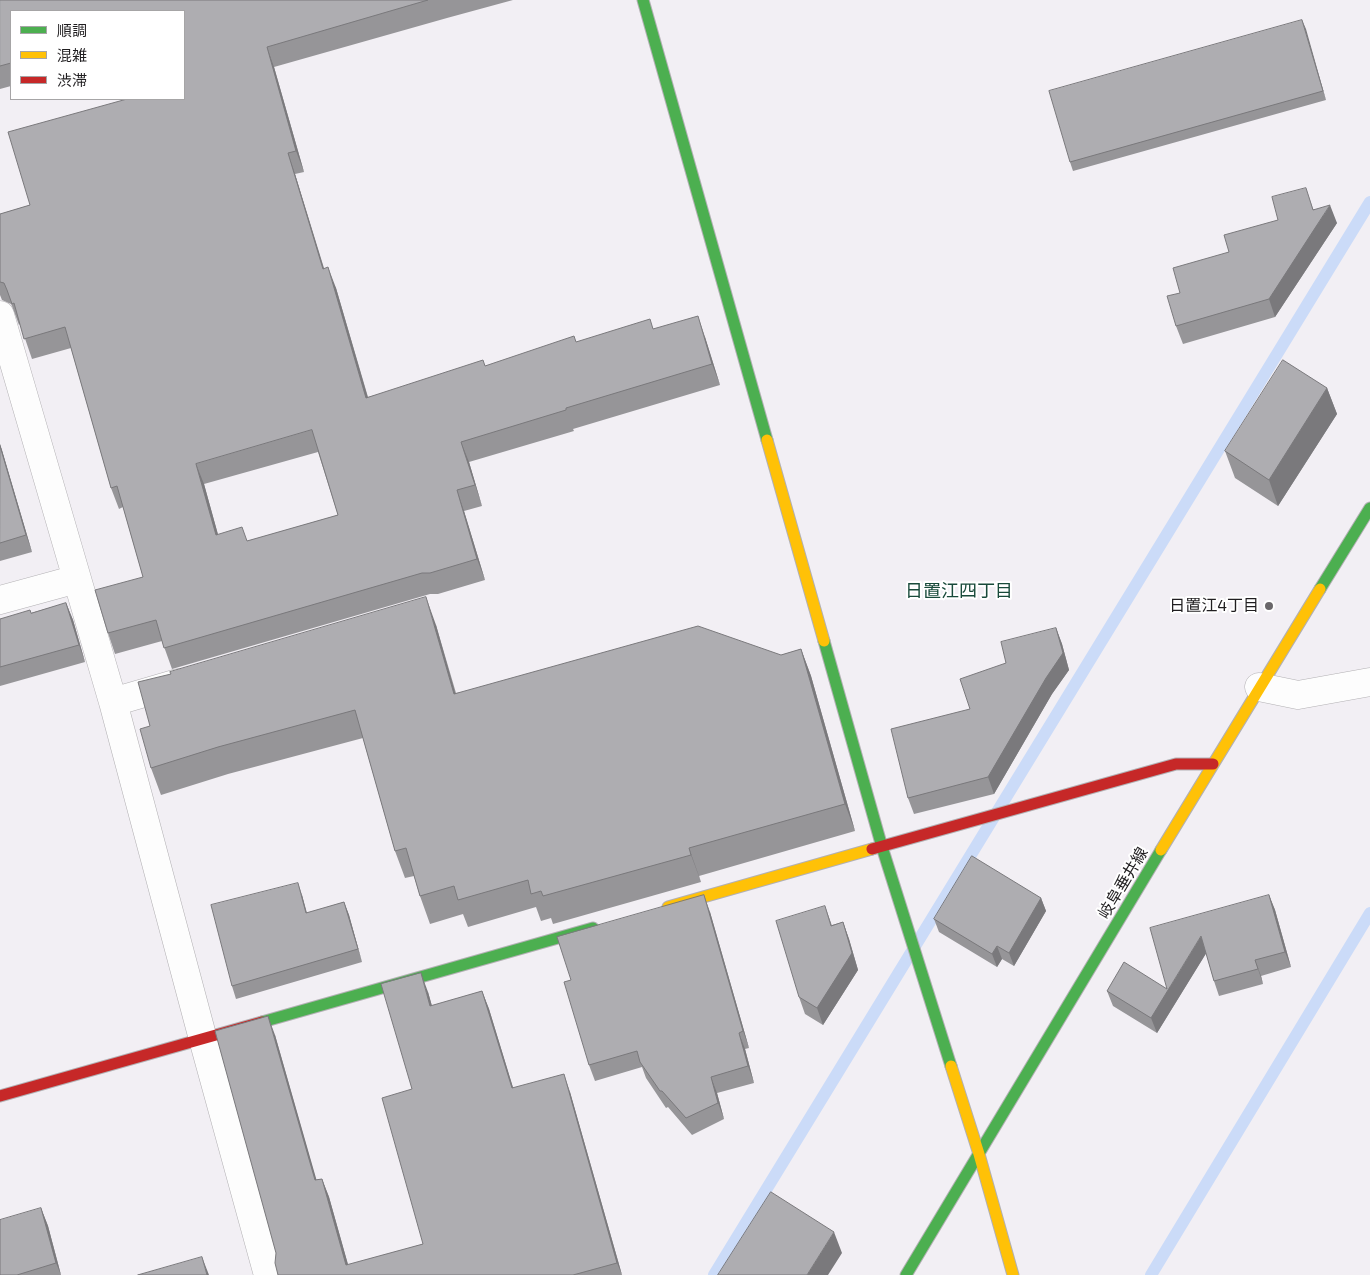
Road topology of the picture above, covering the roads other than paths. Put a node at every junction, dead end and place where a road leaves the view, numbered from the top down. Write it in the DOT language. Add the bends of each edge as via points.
graph roads {
  1 [pos="643,0"];
  2 [pos="0,315"];
  3 [pos="1370,508"];
  4 [pos="77,578"];
  5 [pos="0,600"];
  6 [pos="198,677"];
  7 [pos="1370,682"];
  8 [pos="1259,687"];
  9 [pos="113,702"];
  10 [pos="1213,764"];
  11 [pos="882,847"];
  12 [pos="653,912"];
  13 [pos="605,925"];
  14 [pos="202,1039"];
  15 [pos="0,1096"];
  16 [pos="980,1154"];
  17 [pos="268,1275"];
  18 [pos="906,1275"];
  19 [pos="1013,1275"];
  1 -- 11 [label="street"];
  2 -- 4 [label="street"];
  3 -- 8 [label="street, 岐阜垂井線"];
  4 -- 5 [label="street"];
  4 -- 9 [label="street"];
  6 -- 9 [label="street"];
  7 -- 8 [label="street" via="1298,695"];
  8 -- 10 [label="street, 岐阜垂井線"];
  9 -- 14 [label="street"];
  10 -- 11 [label="street" via="1176,764"];
  10 -- 16 [label="street, 岐阜垂井線"];
  11 -- 12 [label="street"];
  11 -- 16 [label="street"];
  13 -- 14 [label="street"];
  14 -- 15 [label="street"];
  14 -- 17 [label="street"];
  16 -- 18 [label="street, 岐阜垂井線"];
  16 -- 19 [label="street"];
}
